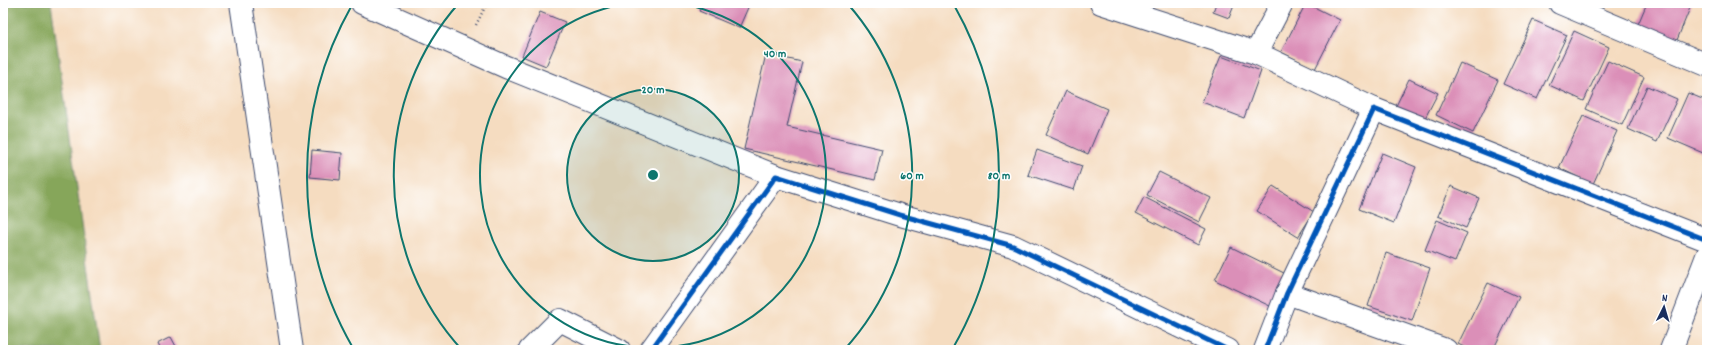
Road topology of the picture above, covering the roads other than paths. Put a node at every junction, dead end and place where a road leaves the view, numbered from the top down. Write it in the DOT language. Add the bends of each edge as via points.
graph roads {
  1 [pos="241,3"];
  2 [pos="362,3"];
  3 [pos="1101,3"];
  4 [pos="1282,3"];
  5 [pos="1560,3"];
  6 [pos="1256,53"];
  7 [pos="1707,65"];
  8 [pos="1374,109"];
  9 [pos="776,176"];
  10 [pos="1707,240"];
  11 [pos="1707,256"];
  12 [pos="1287,293"];
  13 [pos="292,350"];
  14 [pos="530,350"];
  15 [pos="619,350"];
  16 [pos="652,350"];
  17 [pos="1228,350"];
  18 [pos="1265,350"];
  19 [pos="1446,350"];
  20 [pos="1671,350"];
  1 -- 13 [label="street"];
  2 -- 9 [label="street" via="506,67"];
  3 -- 6 [label="street"];
  4 -- 6 [label="street"];
  5 -- 7 [label="street"];
  6 -- 8 [label="street"];
  8 -- 10 [label="street"];
  8 -- 12 [label="street"];
  9 -- 16 [label="street"];
  9 -- 17 [label="street" via="900,215 1013,246"];
  11 -- 20 [label="street"];
  12 -- 18 [label="street"];
  12 -- 19 [label="street"];
  14 -- 15 [label="street" via="560,320"];
}
